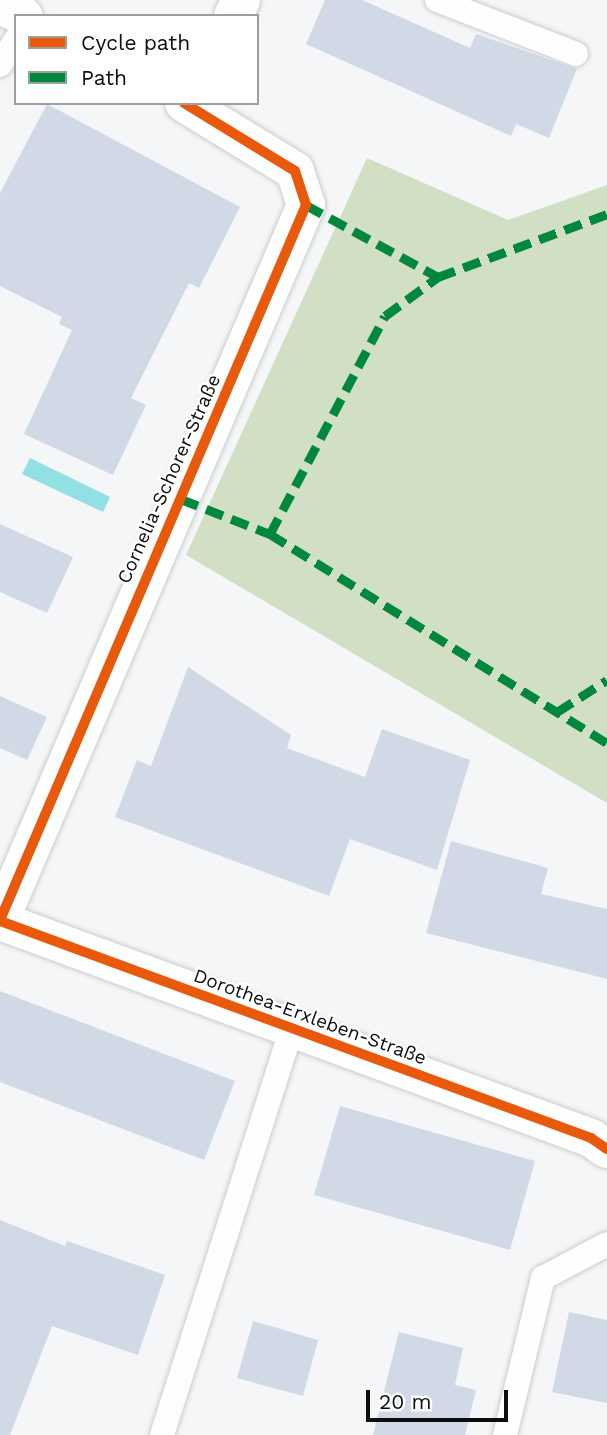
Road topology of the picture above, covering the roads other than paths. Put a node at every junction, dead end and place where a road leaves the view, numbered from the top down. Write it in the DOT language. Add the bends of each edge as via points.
graph roads {
  1 [pos="437,0"];
  2 [pos="0,5"];
  3 [pos="20,14"];
  4 [pos="14,42"];
  5 [pos="576,54"];
  6 [pos="0,65"];
  7 [pos="189,105"];
  8 [pos="0,921"];
  9 [pos="291,1030"];
  10 [pos="607,1149"];
  11 [pos="607,1244"];
  12 [pos="162,1435"];
  13 [pos="505,1435"];
  1 -- 5 [label="lane"];
  2 -- 3 [label="street"];
  4 -- 6 [label="lane"];
  7 -- 8 [label="street, Cornelia-Schorer-Straße" via="295,171 306,205"];
  8 -- 9 [label="street, Dorothea-Erxleben-Straße"];
  9 -- 10 [label="street, Dorothea-Erxleben-Straße" via="591,1138"];
  9 -- 12 [label="lane"];
  11 -- 13 [label="lane" via="543,1278"];
}
